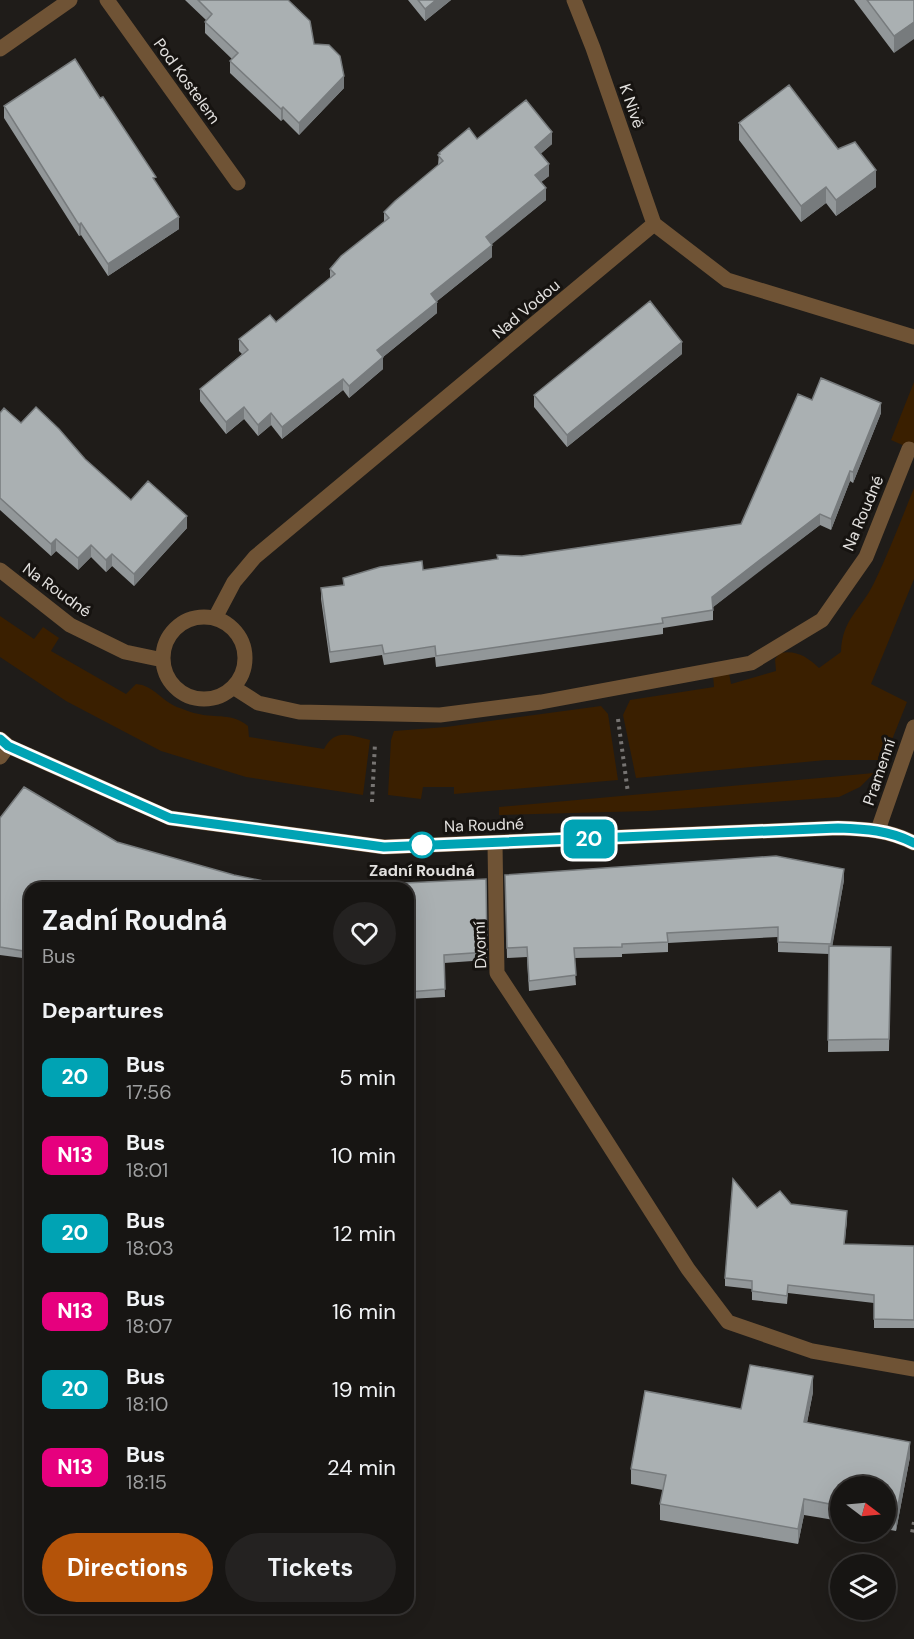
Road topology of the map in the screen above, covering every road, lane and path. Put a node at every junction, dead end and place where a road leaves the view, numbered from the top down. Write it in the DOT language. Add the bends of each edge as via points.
graph roads {
  1 [pos="70,0"];
  2 [pos="107,0"];
  3 [pos="574,0"];
  4 [pos="0,49"];
  5 [pos="238,183"];
  6 [pos="654,224"];
  7 [pos="914,337"];
  8 [pos="909,449"];
  9 [pos="0,570"];
  10 [pos="215,618"];
  11 [pos="163,660"];
  12 [pos="233,687"];
  13 [pos="614,688"];
  14 [pos="377,713"];
  15 [pos="914,727"];
  16 [pos="3,747"];
  17 [pos="628,793"];
  18 [pos="372,802"];
  19 [pos="878,830"];
  20 [pos="495,843"];
  21 [pos="914,843"];
  22 [pos="914,1369"];
  23 [pos="914,1522"];
  24 [pos="914,1534"];
  1 -- 4 [label="street"];
  2 -- 5 [label="street, Pod Kostelem"];
  3 -- 6 [label="street, K Nivě"];
  6 -- 7 [label="street" via="727,280"];
  6 -- 10 [label="street, Nad Vodou" via="255,557 234,582"];
  8 -- 13 [label="street, Na Roudné" via="866,557 822,620 751,663"];
  9 -- 11 [label="street, Na Roudné" via="70,625 125,652"];
  10 -- 11 [label="street" via="202,616 178,626 164,647"];
  10 -- 12 [label="street" via="227,622 243,641 245,666"];
  11 -- 12 [label="street" via="166,674 183,693 210,699"];
  12 -- 14 [label="street, Na Roudné" via="258,703 299,712"];
  13 -- 14 [label="street, Na Roudné" via="440,715"];
  13 -- 17 [label="path"];
  14 -- 18 [label="path"];
  15 -- 19 [label="street, Pramenní"];
  16 -- 20 [label="street, Na Roudné" via="170,818 384,847"];
  19 -- 20 [label="street, Na Roudné" via="838,828"];
  19 -- 21 [label="street, Na Roudné"];
  20 -- 22 [label="street, Dvorní" via="497,974 688,1269 728,1322 812,1351"];
  23 -- 24 [label="path"];
}
